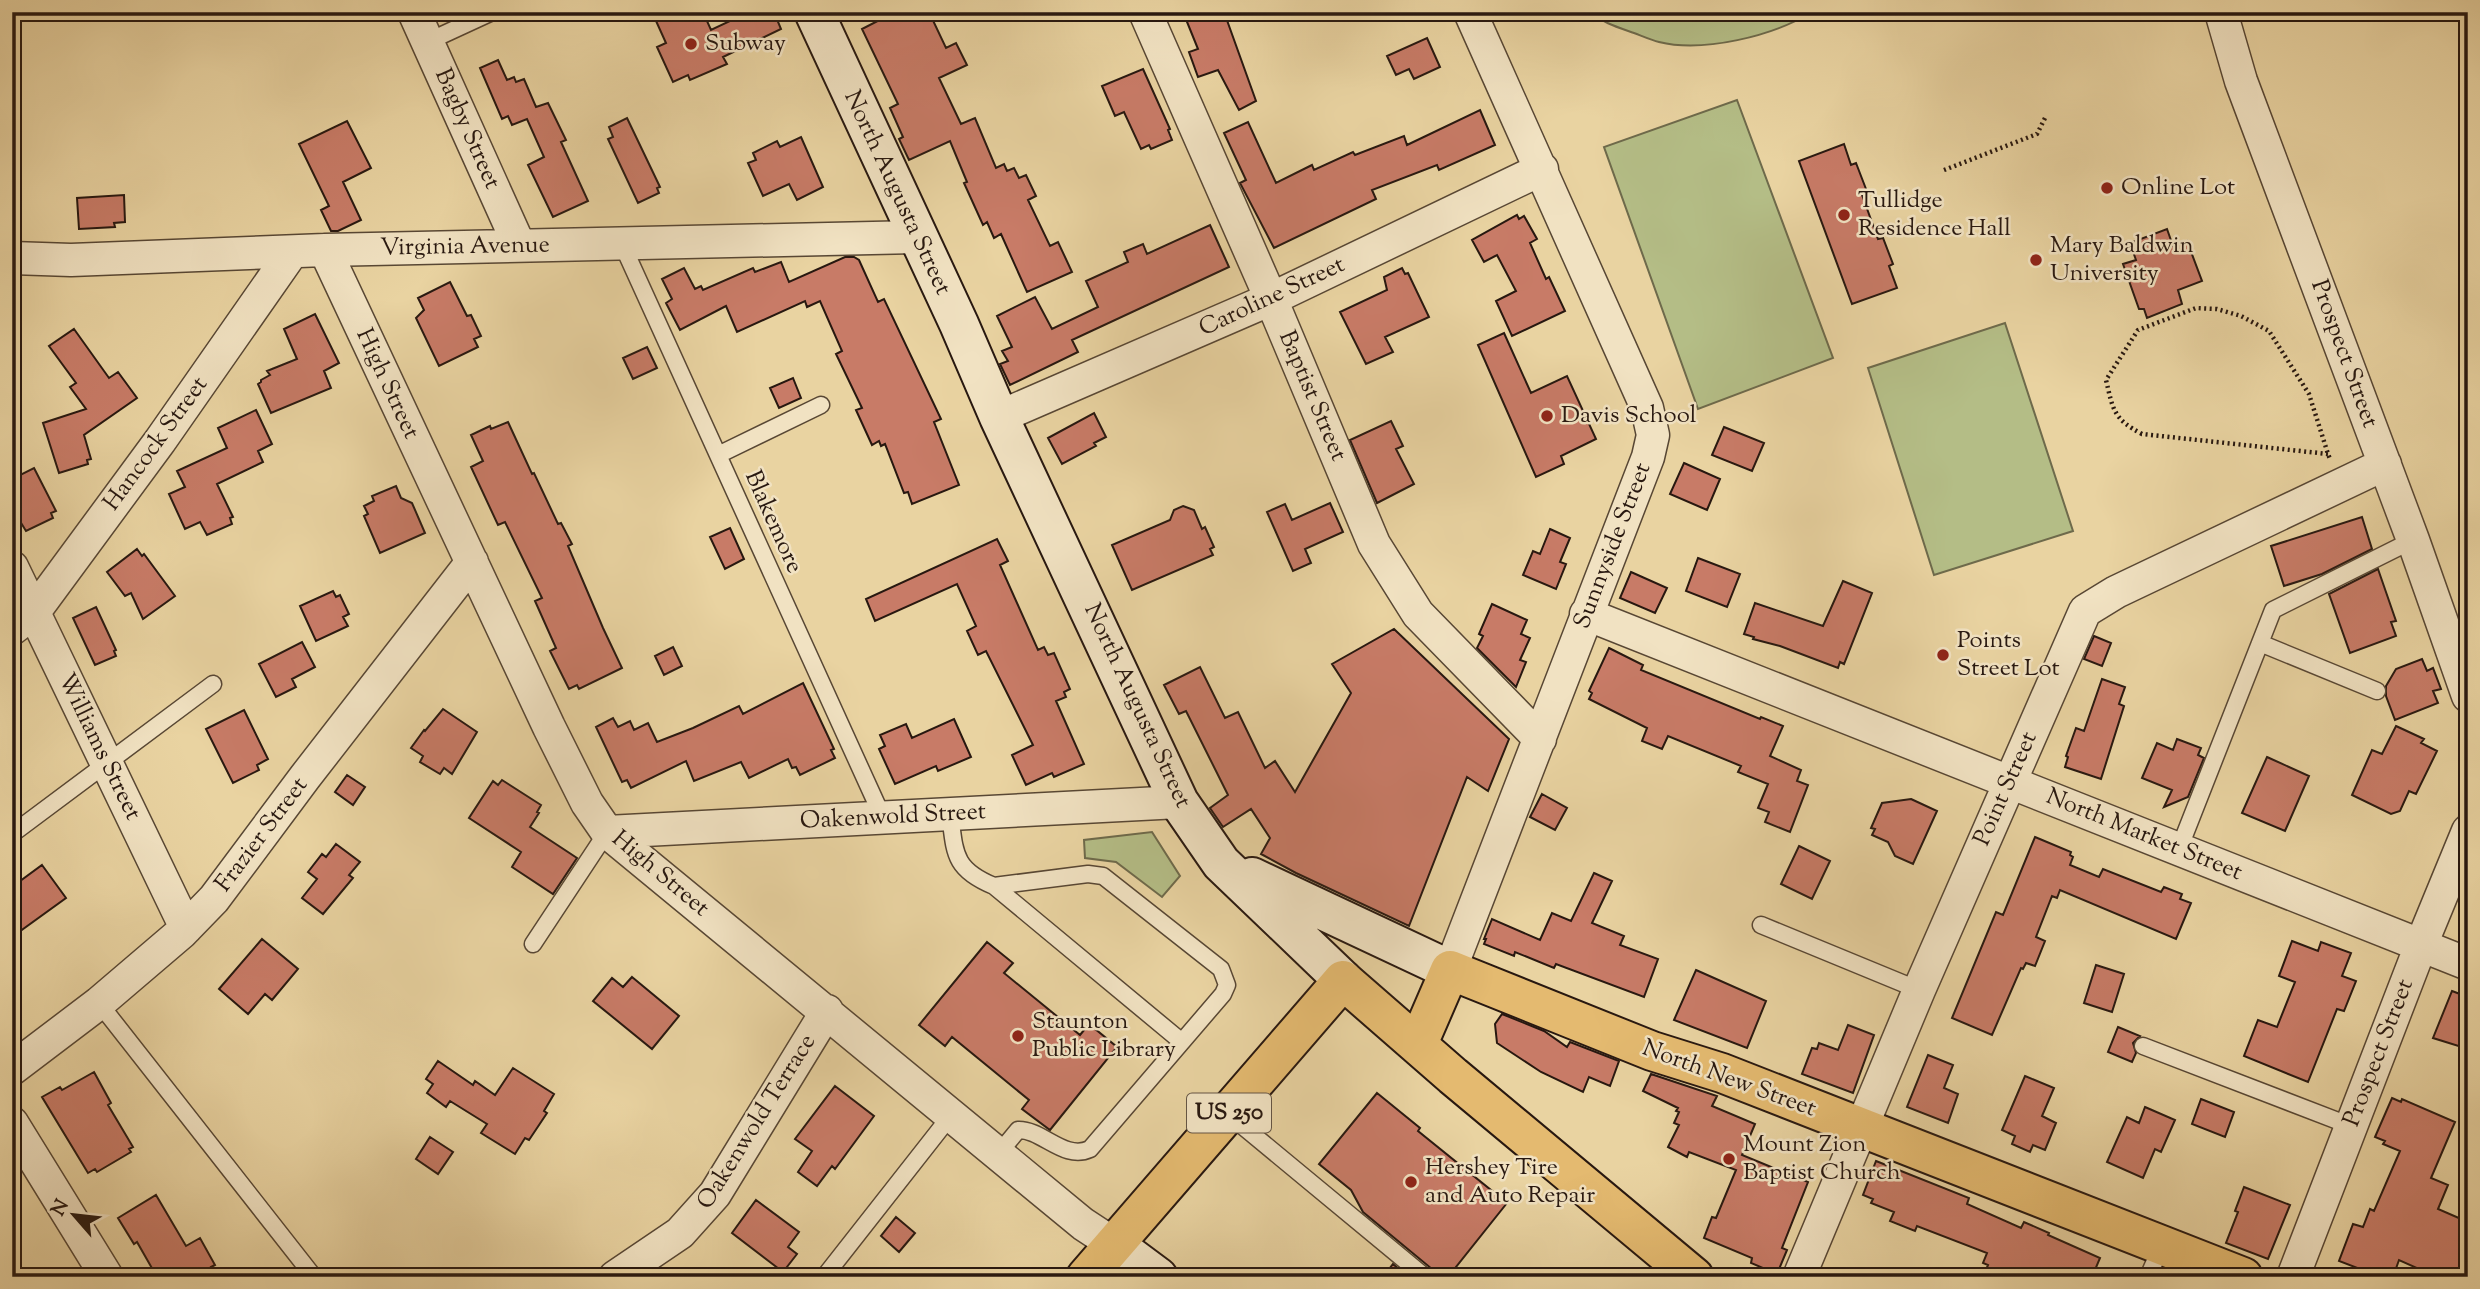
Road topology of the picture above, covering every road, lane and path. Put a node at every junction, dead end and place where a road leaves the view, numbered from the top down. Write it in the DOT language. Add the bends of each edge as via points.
graph roads {
  1 [pos="414,12"];
  2 [pos="492,12"];
  3 [pos="814,12"];
  4 [pos="1144,12"];
  5 [pos="1470,12"];
  6 [pos="2221,12"];
  7 [pos="2462,12"];
  8 [pos="2468,31"];
  9 [pos="427,43"];
  10 [pos="2046,116"];
  11 [pos="1542,169"];
  12 [pos="1944,170"];
  13 [pos="917,237"];
  14 [pos="622,244"];
  15 [pos="519,246"];
  16 [pos="325,250"];
  17 [pos="292,252"];
  18 [pos="12,258"];
  19 [pos="1271,299"];
  20 [pos="821,405"];
  21 [pos="999,417"];
  22 [pos="2328,454"];
  23 [pos="718,456"];
  24 [pos="2385,464"];
  25 [pos="2338,487"];
  26 [pos="2413,540"];
  27 [pos="472,562"];
  28 [pos="12,567"];
  29 [pos="1586,614"];
  30 [pos="23,621"];
  31 [pos="2260,643"];
  32 [pos="213,684"];
  33 [pos="2377,691"];
  34 [pos="2468,696"];
  35 [pos="1540,739"];
  36 [pos="106,762"];
  37 [pos="2008,782"];
  38 [pos="1179,802"];
  39 [pos="950,814"];
  40 [pos="883,818"];
  41 [pos="2468,831"];
  42 [pos="607,832"];
  43 [pos="12,834"];
  44 [pos="2179,849"];
  45 [pos="1221,863"];
  46 [pos="994,886"];
  47 [pos="1761,925"];
  48 [pos="186,928"];
  49 [pos="533,944"];
  50 [pos="2421,945"];
  51 [pos="2468,964"];
  52 [pos="1450,970"];
  53 [pos="1343,980"];
  54 [pos="1919,990"];
  55 [pos="99,1003"];
  56 [pos="827,1012"];
  57 [pos="1182,1042"];
  58 [pos="1418,1044"];
  59 [pos="2143,1046"];
  60 [pos="12,1069"];
  61 [pos="952,1114"];
  62 [pos="1228,1114"];
  63 [pos="12,1123"];
  64 [pos="2351,1126"];
  65 [pos="1862,1129"];
  66 [pos="999,1153"];
  67 [pos="1115,1245"];
  68 [pos="2155,1261"];
  69 [pos="107,1277"];
  70 [pos="314,1277"];
  71 [pos="615,1277"];
  72 [pos="824,1277"];
  73 [pos="1086,1277"];
  74 [pos="1158,1277"];
  75 [pos="1425,1277"];
  76 [pos="1694,1277"];
  77 [pos="1799,1277"];
  78 [pos="2243,1277"];
  79 [pos="2293,1277"];
  1 -- 9 [label="street, Bagby Street"];
  2 -- 9 [label="lane"];
  3 -- 13 [label="main road, North Augusta Street"];
  4 -- 19 [label="street, Baptist Street"];
  5 -- 11 [label="street, Sunnyside Street"];
  6 -- 24 [label="street, Prospect Street" via="2241,81"];
  7 -- 8 [label="path"];
  9 -- 15 [label="street, Bagby Street"];
  10 -- 12 [label="path" via="2037,134"];
  11 -- 19 [label="street, Caroline Street"];
  11 -- 29 [label="street, Sunnyside Street" via="1652,426 1648,457"];
  13 -- 14 [label="street, Virginia Avenue"];
  13 -- 21 [label="main road, North Augusta Street"];
  14 -- 15 [label="street, Virginia Avenue"];
  14 -- 23 [label="lane, Blakemore"];
  15 -- 16 [label="street, Virginia Avenue"];
  16 -- 17 [label="street, Virginia Avenue"];
  16 -- 27 [label="street, High Street"];
  17 -- 18 [label="street, Virginia Avenue"];
  17 -- 30 [label="street, Hancock Street" via="160,440"];
  19 -- 21 [label="street, Caroline Street"];
  19 -- 35 [label="street, Baptist Street" via="1374,544 1418,614"];
  20 -- 23 [label="lane"];
  21 -- 38 [label="main road, North Augusta Street"];
  22 -- 22 [label="path" via="2309,394 2269,331 2241,316 2196,308 2138,330 2106,380 2113,412 2142,434"];
  22 -- 25 [label="path"];
  23 -- 40 [label="lane, Blakemore"];
  24 -- 25 [label="street, Point Street"];
  24 -- 26 [label="street, Prospect Street"];
  25 -- 37 [label="street, Point Street" via="2085,611"];
  26 -- 31 [label="lane" via="2273,610"];
  26 -- 34 [label="street, Prospect Street"];
  27 -- 42 [label="street, High Street" via="587,803"];
  27 -- 48 [label="street, Frazier Street" via="214,899"];
  28 -- 30 [label="street, Williams Street"];
  29 -- 35 [label="street, Sunnyside Street"];
  29 -- 37 [label="street, North Market Street"];
  30 -- 36 [label="street, Williams Street"];
  31 -- 33 [label="lane"];
  31 -- 44 [label="lane"];
  32 -- 36 [label="lane"];
  35 -- 52 [label="street, Sunnyside Street"];
  36 -- 43 [label="lane"];
  36 -- 48 [label="street, Williams Street"];
  37 -- 44 [label="street, North Market Street"];
  37 -- 54 [label="street, Point Street"];
  38 -- 39 [label="street, Oakenwold Street"];
  38 -- 45 [label="main road, North Augusta Street"];
  39 -- 40 [label="street, Oakenwold Street"];
  39 -- 46 [label="lane" via="955,857"];
  40 -- 42 [label="street, Oakenwold Street"];
  41 -- 50 [label="street, Prospect Street"];
  42 -- 49 [label="lane"];
  42 -- 56 [label="street, High Street"];
  44 -- 50 [label="street, North Market Street"];
  45 -- 52 [label="main road, North New Street"];
  45 -- 53 [label="main road, North Augusta Street"];
  46 -- 57 [label="lane"];
  46 -- 57 [label="lane" via="1103,876 1221,969 1227,985 1223,995"];
  47 -- 54 [label="lane"];
  48 -- 55 [label="street, Frazier Street"];
  50 -- 51 [label="street, North Market Street"];
  50 -- 64 [label="street, Prospect Street"];
  52 -- 58 [label="main road"];
  52 -- 65 [label="main road, North New Street"];
  53 -- 58 [label="main road, North Augusta Street"];
  53 -- 62 [label="main road, US 250"];
  54 -- 65 [label="street, Point Street"];
  55 -- 60 [label="street, Frazier Street"];
  55 -- 70 [label="lane"];
  56 -- 61 [label="street, High Street"];
  56 -- 71 [label="street, Oakenwold Terrace" via="715,1194 680,1233"];
  57 -- 66 [label="lane" via="1090,1149 1069,1150 1018,1130"];
  58 -- 76 [label="main road, North Augusta Street"];
  59 -- 64 [label="lane"];
  61 -- 66 [label="street, High Street"];
  61 -- 72 [label="lane"];
  62 -- 67 [label="main road, US 250"];
  62 -- 75 [label="lane"];
  63 -- 69 [label="street"];
  64 -- 79 [label="street, Prospect Street"];
  65 -- 68 [label="main road, North New Street"];
  65 -- 77 [label="street, Point Street"];
  66 -- 67 [label="street, High Street"];
  67 -- 73 [label="main road, US 250"];
  67 -- 74 [label="main road"];
  68 -- 78 [label="main road, North New Street"];
}
